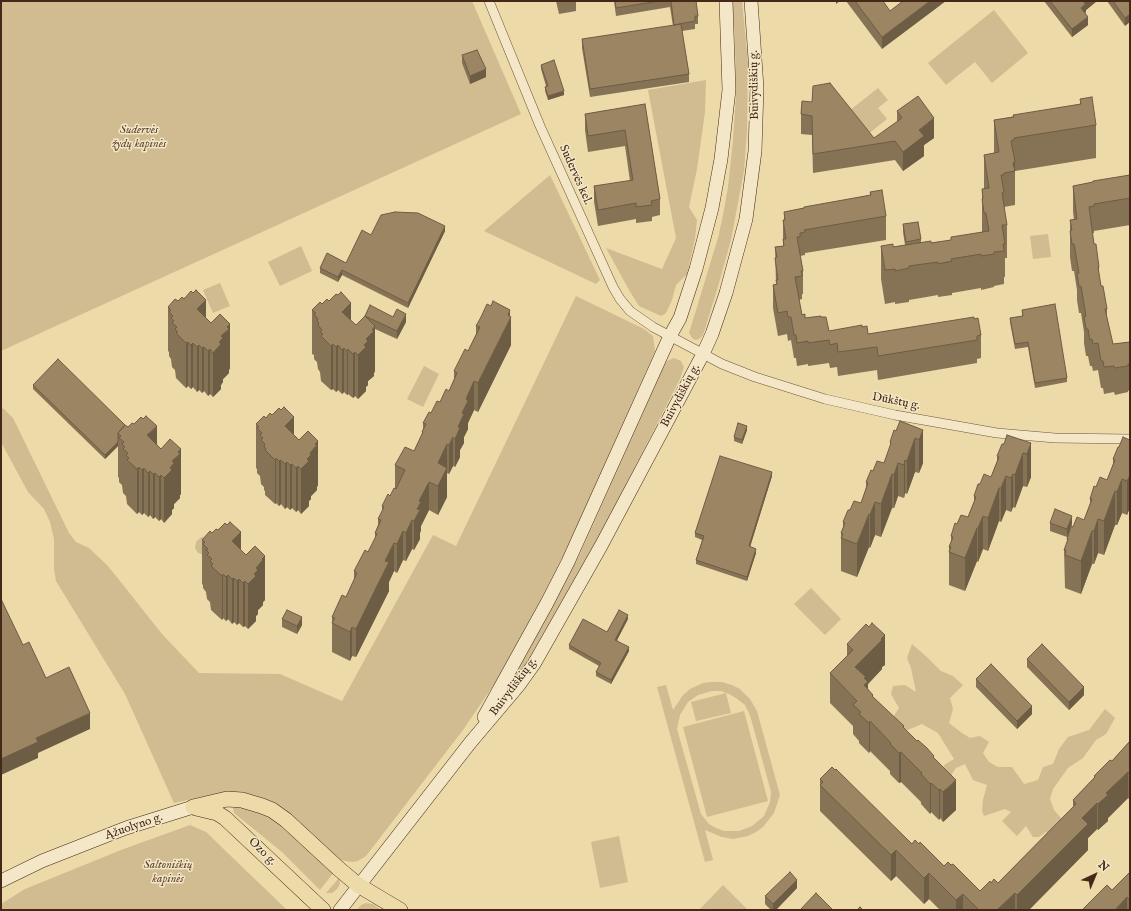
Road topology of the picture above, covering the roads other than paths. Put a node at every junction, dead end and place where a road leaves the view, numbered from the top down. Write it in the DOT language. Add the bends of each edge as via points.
graph roads {
  1 [pos="489,1"];
  2 [pos="726,1"];
  3 [pos="751,1"];
  4 [pos="670,336"];
  5 [pos="703,354"];
  6 [pos="1130,439"];
  7 [pos="470,743"];
  8 [pos="194,807"];
  9 [pos="1,881"];
  10 [pos="358,885"];
  11 [pos="323,910"];
  12 [pos="340,910"];
  13 [pos="400,910"];
  1 -- 4 [label="street, Sudervės kel." via="540,126 620,299 630,311"];
  2 -- 4 [label="main road, Buivydiškių g." via="729,90 717,187 696,269 680,318"];
  3 -- 5 [label="main road, Buivydiškių g." via="757,88 755,151 746,219 726,293"];
  4 -- 5 [label="street, Dūkštų g."];
  4 -- 7 [label="main road, Buivydiškių g." via="568,562"];
  5 -- 6 [label="street, Dūkštų g." via="755,377 811,395 895,415 998,433 1055,438"];
  5 -- 7 [label="main road, Buivydiškių g." via="601,546 534,664"];
  7 -- 10 [label="main road, Buivydiškių g."];
  8 -- 9 [label="main road, Ąžuolyno g." via="126,828 42,861"];
  8 -- 10 [label="main road, Ąžuolyno g." via="226,799 242,800 272,810"];
  8 -- 11 [label="main road, Ozo g." via="217,813 225,818"];
  10 -- 12 [label="main road, Buivydiškių g."];
  10 -- 13 [label="main road"];
}
